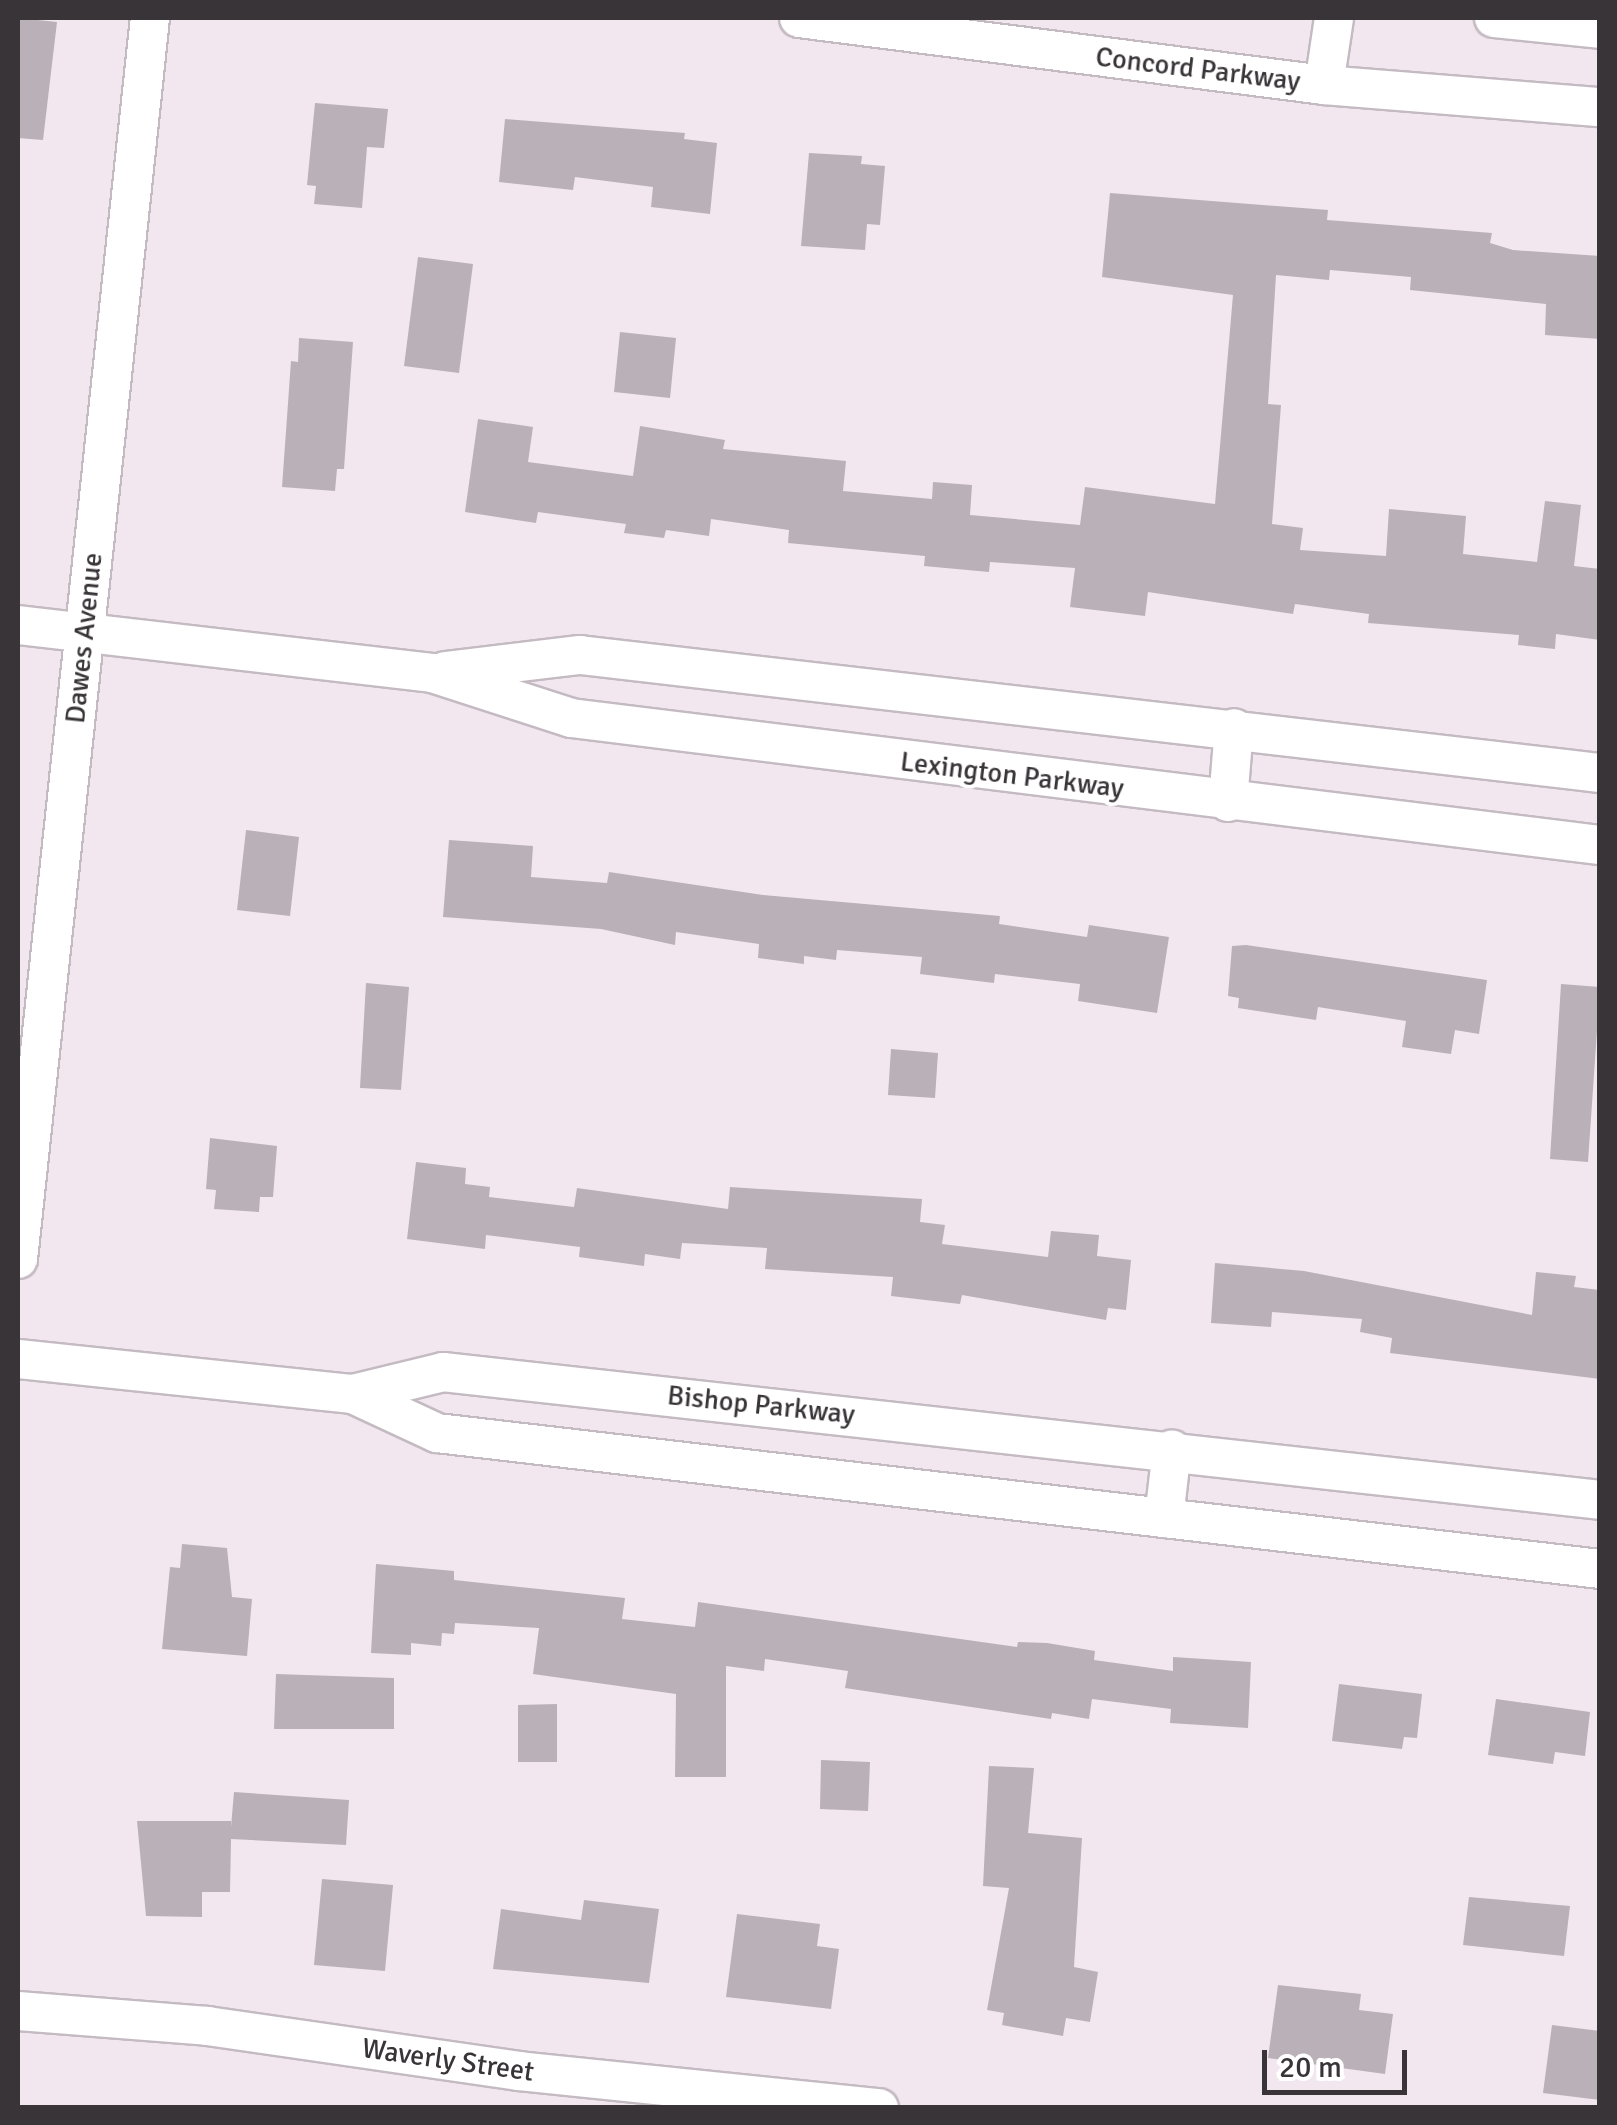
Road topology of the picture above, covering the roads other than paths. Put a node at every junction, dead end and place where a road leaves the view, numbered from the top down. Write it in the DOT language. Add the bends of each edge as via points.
graph roads {
  1 [pos="150,18"];
  2 [pos="799,18"];
  3 [pos="1334,18"];
  4 [pos="1494,18"];
  5 [pos="1600,29"];
  6 [pos="1324,85"];
  7 [pos="1600,107"];
  8 [pos="18,625"];
  9 [pos="84,634"];
  10 [pos="432,673"];
  11 [pos="1234,728"];
  12 [pos="1600,773"];
  13 [pos="1228,802"];
  14 [pos="1600,845"];
  15 [pos="18,1259"];
  16 [pos="18,1359"];
  17 [pos="353,1394"];
  18 [pos="1172,1449"];
  19 [pos="1600,1500"];
  20 [pos="1164,1518"];
  21 [pos="1600,1569"];
  22 [pos="18,2011"];
  23 [pos="880,2108"];
  1 -- 9 [label="street, Dawes Avenue"];
  2 -- 6 [label="street, Concord Parkway"];
  3 -- 6 [label="street"];
  4 -- 5 [label="street"];
  6 -- 7 [label="street, Concord Parkway"];
  8 -- 9 [label="street, Lexington Parkway"];
  9 -- 10 [label="street, Lexington Parkway"];
  9 -- 15 [label="street, Dawes Avenue"];
  10 -- 11 [label="street, Lexington Parkway" via="580,655"];
  10 -- 13 [label="street, Lexington Parkway" via="570,718"];
  11 -- 12 [label="street, Lexington Parkway"];
  11 -- 13 [label="street"];
  13 -- 14 [label="street, Lexington Parkway"];
  16 -- 17 [label="street, Bishop Parkway"];
  17 -- 18 [label="street, Bishop Parkway" via="443,1372"];
  17 -- 20 [label="street, Bishop Parkway" via="437,1434"];
  18 -- 19 [label="street, Bishop Parkway"];
  18 -- 20 [label="street"];
  20 -- 21 [label="street, Bishop Parkway"];
  22 -- 23 [label="street, Waverly Street" via="208,2026 520,2071"];
}
